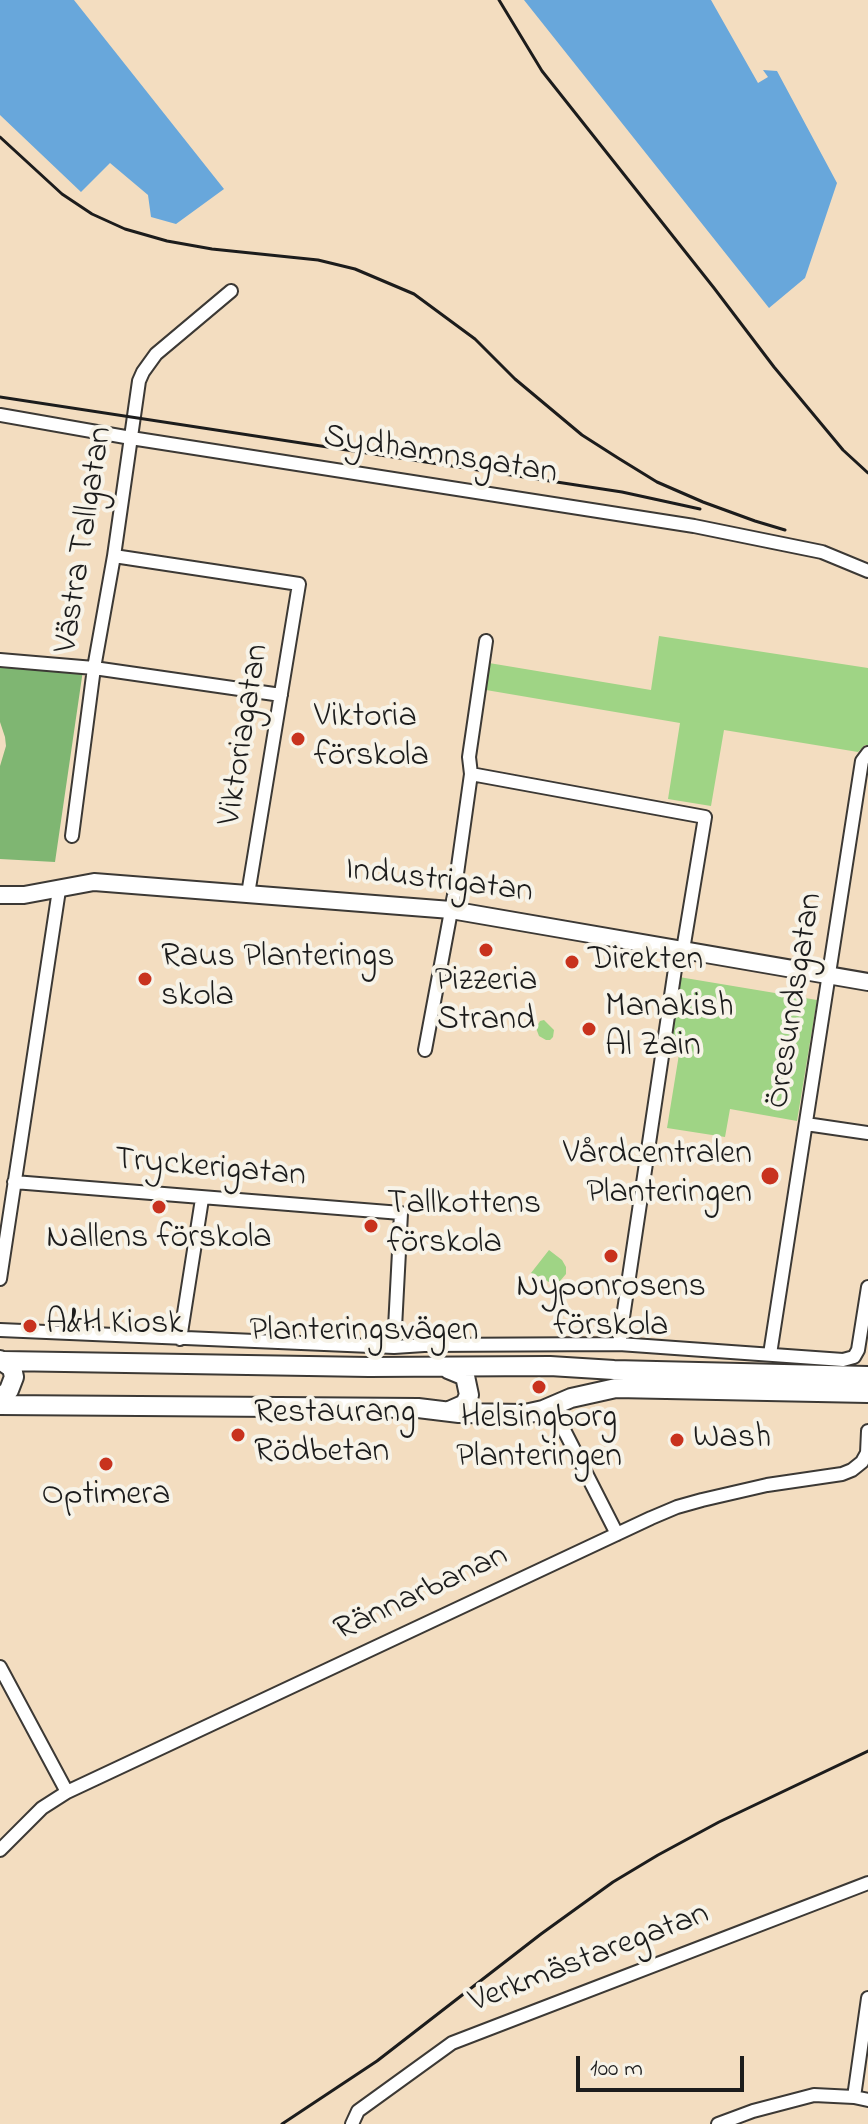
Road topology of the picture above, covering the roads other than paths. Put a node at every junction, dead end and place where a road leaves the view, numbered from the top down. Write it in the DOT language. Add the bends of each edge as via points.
graph roads {
  1 [pos="231,291"];
  2 [pos="0,415"];
  3 [pos="131,438"];
  4 [pos="114,556"];
  5 [pos="868,571"];
  6 [pos="486,641"];
  7 [pos="0,660"];
  8 [pos="94,668"];
  9 [pos="281,695"];
  10 [pos="868,753"];
  11 [pos="471,774"];
  12 [pos="72,836"];
  13 [pos="59,890"];
  14 [pos="248,894"];
  15 [pos="0,895"];
  16 [pos="451,910"];
  17 [pos="680,949"];
  18 [pos="829,976"];
  19 [pos="868,982"];
  20 [pos="425,1050"];
  21 [pos="806,1124"];
  22 [pos="868,1133"];
  23 [pos="14,1182"];
  24 [pos="202,1199"];
  25 [pos="0,1279"];
  26 [pos="868,1287"];
  27 [pos="0,1330"];
  28 [pos="180,1339"];
  29 [pos="619,1344"];
  30 [pos="394,1347"];
  31 [pos="770,1354"];
  32 [pos="2,1361"];
  33 [pos="439,1367"];
  34 [pos="868,1376"];
  35 [pos="868,1393"];
  36 [pos="0,1402"];
  37 [pos="543,1410"];
  38 [pos="446,1411"];
  39 [pos="868,1431"];
  40 [pos="617,1534"];
  41 [pos="0,1667"];
  42 [pos="67,1792"];
  43 [pos="0,1850"];
  44 [pos="868,1883"];
  45 [pos="868,1998"];
  46 [pos="854,2097"];
  47 [pos="868,2100"];
  48 [pos="352,2124"];
  49 [pos="718,2124"];
  1 -- 3 [label="street, Västra Tallgatan" via="147,365 139,381"];
  2 -- 3 [label="street, Sydhamnsgatan"];
  3 -- 4 [label="street, Västra Tallgatan"];
  3 -- 5 [label="street, Sydhamnsgatan" via="694,526 822,552"];
  4 -- 8 [label="street, Västra Tallgatan"];
  4 -- 9 [label="street, Viktoriagatan" via="299,584"];
  6 -- 11 [label="street"];
  7 -- 8 [label="street"];
  8 -- 9 [label="street"];
  8 -- 12 [label="street, Västra Tallgatan"];
  9 -- 14 [label="street, Viktoriagatan"];
  10 -- 18 [label="street, Öresundsgatan" via="862,761"];
  11 -- 16 [label="street"];
  11 -- 17 [label="street" via="705,817"];
  13 -- 14 [label="street, Industrigatan" via="94,882"];
  13 -- 15 [label="street, Industrigatan"];
  13 -- 23 [label="street"];
  14 -- 16 [label="street, Industrigatan"];
  16 -- 17 [label="street, Industrigatan"];
  16 -- 20 [label="street"];
  17 -- 18 [label="street, Industrigatan"];
  17 -- 29 [label="street"];
  18 -- 19 [label="street, Industrigatan"];
  18 -- 21 [label="street, Öresundsgatan"];
  21 -- 22 [label="street"];
  21 -- 31 [label="street, Öresundsgatan"];
  23 -- 24 [label="street, Tryckerigatan"];
  23 -- 25 [label="street"];
  24 -- 28 [label="street"];
  24 -- 30 [label="street, Tryckerigatan" via="401,1213"];
  26 -- 31 [label="street, Planteringsvägen" via="854,1357"];
  27 -- 28 [label="street, Planteringsvägen"];
  28 -- 30 [label="street, Planteringsvägen"];
  29 -- 30 [label="street, Planteringsvägen"];
  29 -- 31 [label="street, Planteringsvägen"];
  32 -- 33 [label="main road, Planteringsvägen"];
  32 -- 36 [label="main road" via="14,1377"];
  33 -- 34 [label="main road, Planteringsvägen"];
  33 -- 38 [label="main road" via="467,1378 467,1400"];
  35 -- 37 [label="main road" via="616,1388"];
  36 -- 38 [label="main road"];
  37 -- 38 [label="main road"];
  37 -- 40 [label="street" via="563,1428"];
  39 -- 40 [label="street, Rännarbanan" via="867,1453 852,1470 702,1500"];
  40 -- 42 [label="street, Rännarbanan"];
  41 -- 42 [label="street"];
  42 -- 43 [label="street, Rännarbanan" via="42,1808"];
  44 -- 48 [label="street, Verkmästaregatan" via="452,2043 358,2111"];
  45 -- 46 [label="street"];
  46 -- 47 [label="street"];
  46 -- 49 [label="street" via="814,2095"];
}
